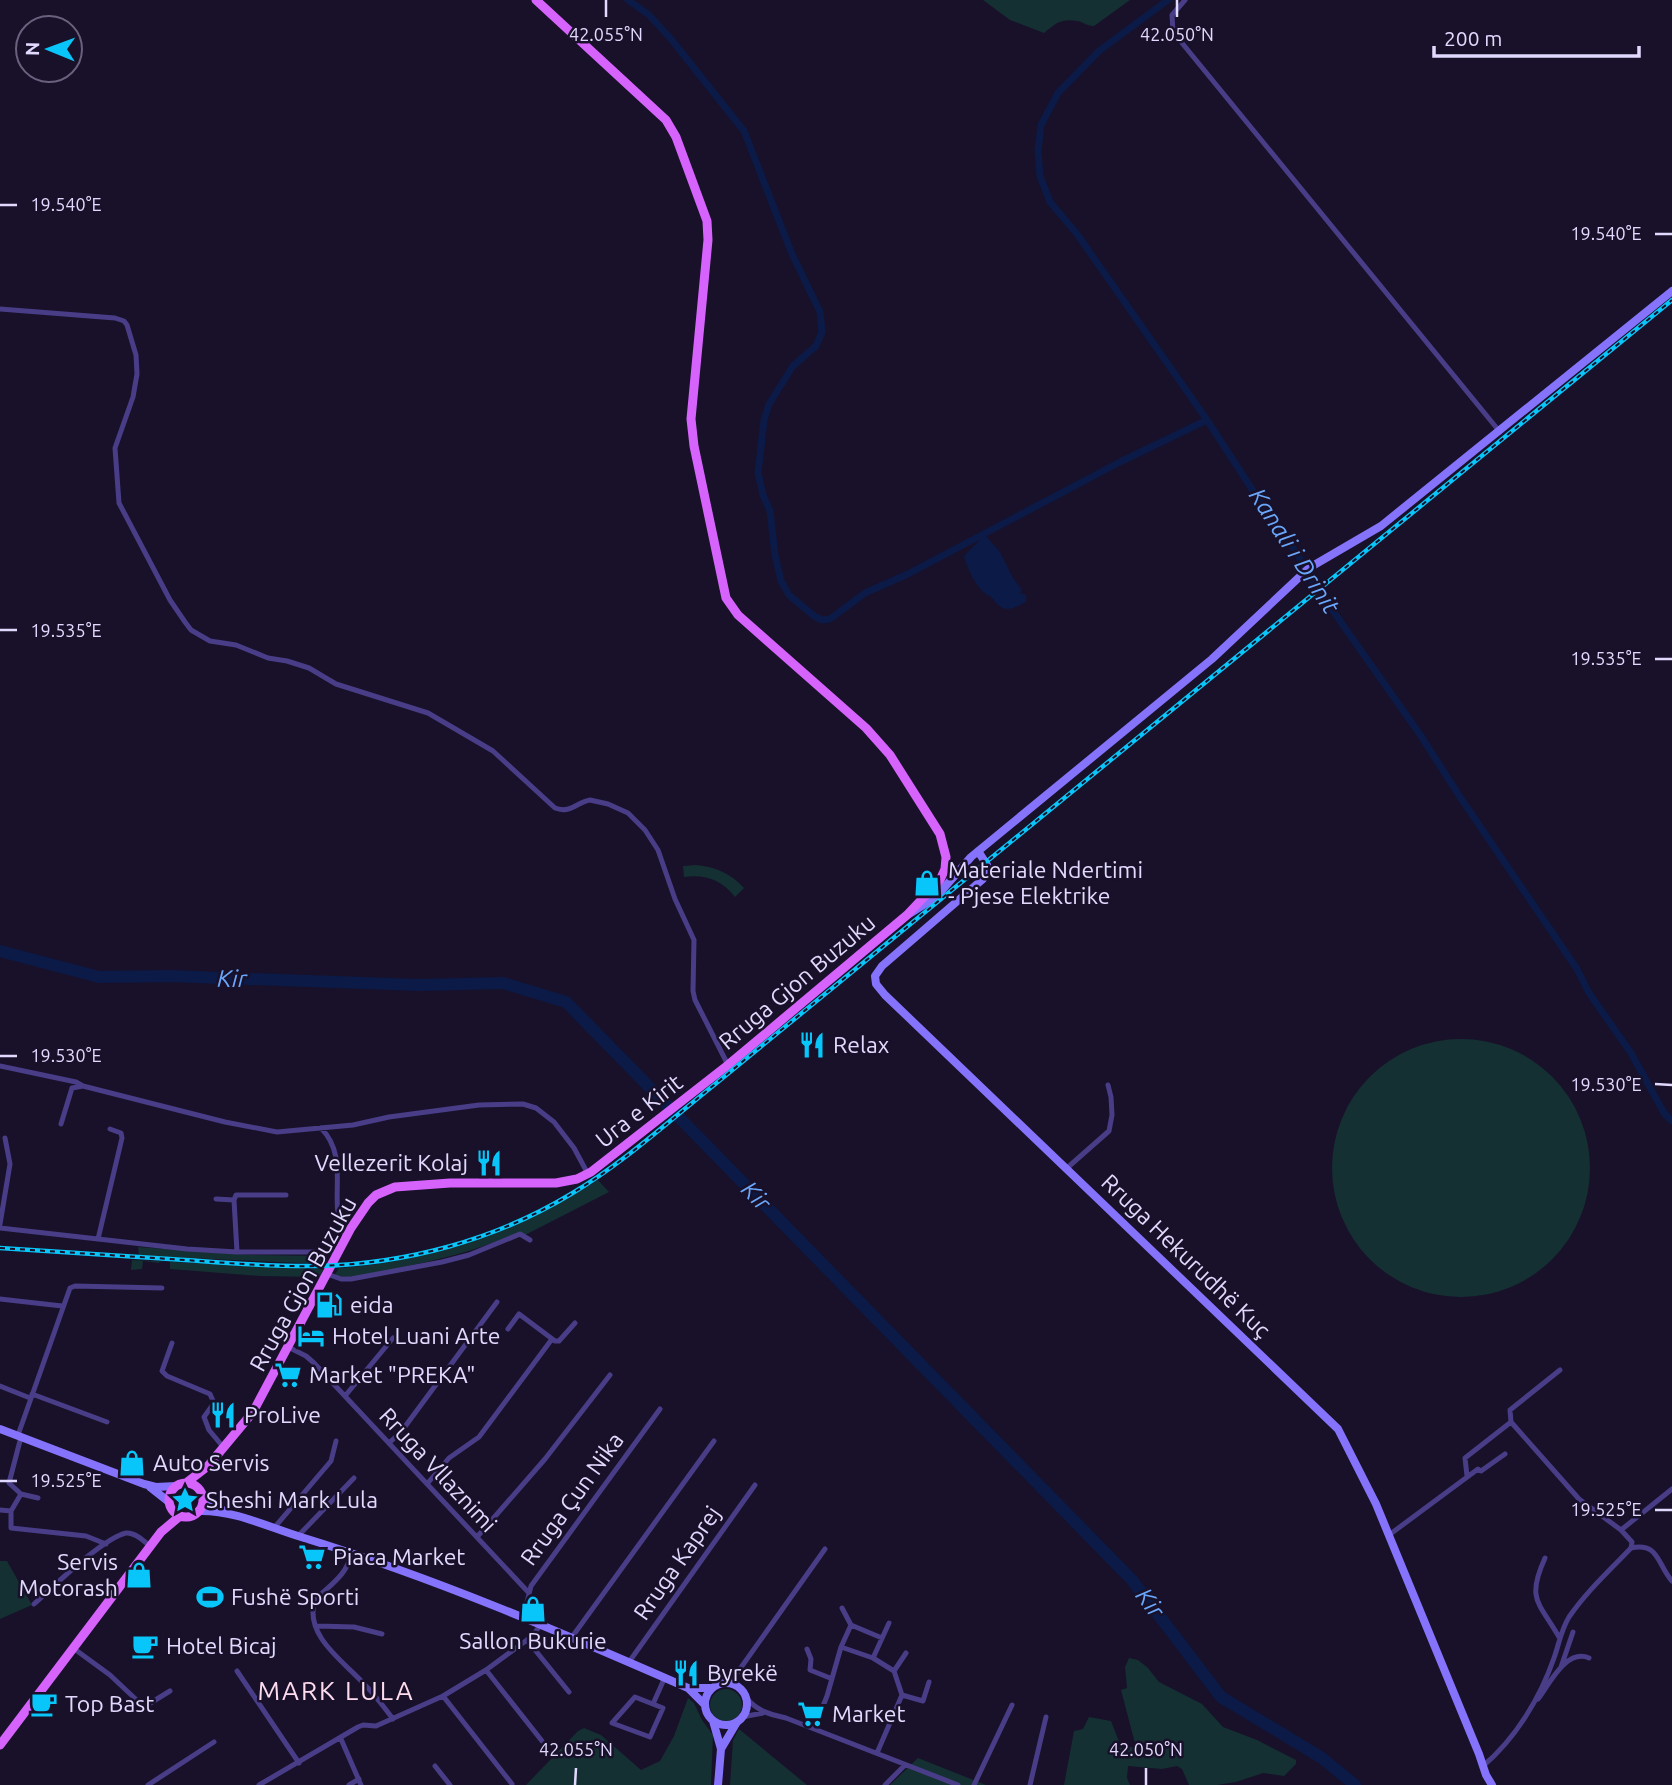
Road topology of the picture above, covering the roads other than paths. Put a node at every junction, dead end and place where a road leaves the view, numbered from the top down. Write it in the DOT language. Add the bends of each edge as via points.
graph roads {
  1 [pos="536,0"];
  2 [pos="1185,0"];
  3 [pos="1672,291"];
  4 [pos="0,309"];
  5 [pos="1500,432"];
  6 [pos="978,851"];
  7 [pos="907,915"];
  8 [pos="729,1065"];
  9 [pos="0,1066"];
  10 [pos="710,1079"];
  11 [pos="1108,1085"];
  12 [pos="83,1086"];
  13 [pos="61,1124"];
  14 [pos="321,1128"];
  15 [pos="110,1129"];
  16 [pos="5,1138"];
  17 [pos="1067,1168"];
  18 [pos="589,1173"];
  19 [pos="286,1195"];
  20 [pos="216,1199"];
  21 [pos="234,1200"];
  22 [pos="0,1226"];
  23 [pos="347,1237"];
  24 [pos="98,1239"];
  25 [pos="530,1240"];
  26 [pos="237,1252"];
  27 [pos="339,1252"];
  28 [pos="327,1274"];
  29 [pos="162,1288"];
  30 [pos="0,1299"];
  31 [pos="497,1303"];
  32 [pos="62,1306"];
  33 [pos="575,1323"];
  34 [pos="508,1329"];
  35 [pos="393,1338"];
  36 [pos="552,1339"];
  37 [pos="172,1343"];
  38 [pos="288,1347"];
  39 [pos="1560,1370"];
  40 [pos="610,1376"];
  41 [pos="0,1386"];
  42 [pos="31,1396"];
  43 [pos="345,1396"];
  44 [pos="660,1409"];
  45 [pos="107,1422"];
  46 [pos="1511,1422"];
  47 [pos="0,1429"];
  48 [pos="20,1436"];
  49 [pos="336,1441"];
  50 [pos="714,1441"];
  51 [pos="389,1443"];
  52 [pos="225,1448"];
  53 [pos="1505,1454"];
  54 [pos="208,1466"];
  55 [pos="0,1475"];
  56 [pos="1467,1476"];
  57 [pos="10,1477"];
  58 [pos="354,1478"];
  59 [pos="186,1483"];
  60 [pos="144,1484"];
  61 [pos="427,1484"];
  62 [pos="755,1485"];
  63 [pos="176,1486"];
  64 [pos="1672,1489"];
  65 [pos="201,1492"];
  66 [pos="21,1494"];
  67 [pos="38,1498"];
  68 [pos="170,1504"];
  69 [pos="0,1510"];
  70 [pos="11,1511"];
  71 [pos="199,1511"];
  72 [pos="226,1513"];
  73 [pos="180,1516"];
  74 [pos="274,1528"];
  75 [pos="1621,1530"];
  76 [pos="161,1532"];
  77 [pos="1389,1535"];
  78 [pos="298,1536"];
  79 [pos="477,1537"];
  80 [pos="106,1544"];
  81 [pos="150,1546"];
  82 [pos="1631,1548"];
  83 [pos="825,1549"];
  84 [pos="352,1553"];
  85 [pos="1545,1558"];
  86 [pos="1672,1581"];
  87 [pos="529,1592"];
  88 [pos="34,1604"];
  89 [pos="842,1608"];
  90 [pos="521,1615"];
  91 [pos="541,1623"];
  92 [pos="889,1623"];
  93 [pos="851,1625"];
  94 [pos="316,1626"];
  95 [pos="1573,1632"];
  96 [pos="382,1634"];
  97 [pos="572,1637"];
  98 [pos="1559,1637"];
  99 [pos="882,1639"];
  100 [pos="527,1640"];
  101 [pos="841,1647"];
  102 [pos="73,1648"];
  103 [pos="807,1649"];
  104 [pos="906,1653"];
  105 [pos="873,1658"];
  106 [pos="1589,1658"];
  107 [pos="629,1662"];
  108 [pos="1561,1667"];
  109 [pos="486,1670"];
  110 [pos="237,1671"];
  111 [pos="894,1671"];
  112 [pos="665,1677"];
  113 [pos="830,1678"];
  114 [pos="929,1682"];
  115 [pos="730,1683"];
  116 [pos="688,1688"];
  117 [pos="712,1688"];
  118 [pos="170,1691"];
  119 [pos="569,1692"];
  120 [pos="901,1695"];
  121 [pos="443,1696"];
  122 [pos="746,1698"];
  123 [pos="653,1704"];
  124 [pos="1534,1704"];
  125 [pos="705,1705"];
  126 [pos="1012,1705"];
  127 [pos="763,1713"];
  128 [pos="1046,1717"];
  129 [pos="393,1719"];
  130 [pos="739,1720"];
  131 [pos="713,1721"];
  132 [pos="814,1729"];
  133 [pos="341,1738"];
  134 [pos="542,1741"];
  135 [pos="214,1742"];
  136 [pos="0,1745"];
  137 [pos="721,1749"];
  138 [pos="877,1753"];
  139 [pos="299,1763"];
  140 [pos="905,1765"];
  141 [pos="435,1766"];
  142 [pos="1483,1766"];
  143 [pos="360,1782"];
  144 [pos="512,1784"];
  145 [pos="148,1785"];
  146 [pos="259,1785"];
  147 [pos="349,1785"];
  148 [pos="450,1785"];
  149 [pos="718,1785"];
  150 [pos="885,1785"];
  151 [pos="958,1785"];
  152 [pos="974,1785"];
  153 [pos="1030,1785"];
  154 [pos="1492,1785"];
  1 -- 7 [label="main road, Rruga Gjon Buzuku" via="649,103 676,137 707,221 691,419 723,589 738,615 879,740 940,834 946,857 943,874"];
  2 -- 5 [label="street" via="1172,15 1173,32"];
  3 -- 5 [label="street"];
  4 -- 8 [label="street" via="116,318 127,325 137,374 116,448 119,503 191,630 210,641 309,668 336,684 428,713 493,751 555,808 570,810 590,800 617,807 637,821 658,850 694,940 695,1000"];
  5 -- 6 [label="street" via="1381,526 1309,568 1212,659"];
  6 -- 7 [label="street" via="936,897"];
  6 -- 17 [label="street, Rruga Hekurudhë Kuç" via="987,865 983,879 882,966 876,984"];
  7 -- 8 [label="main road, Rruga Gjon Buzuku"];
  8 -- 10 [label="main road, Rruga Gjon Buzuku"];
  9 -- 12 [label="street"];
  10 -- 18 [label="main road, Ura e Kirit"];
  11 -- 17 [label="street" via="1112,1115 1108,1131"];
  12 -- 13 [label="street" via="72,1088"];
  12 -- 14 [label="street" via="266,1131"];
  14 -- 18 [label="street" via="480,1105 523,1104 537,1108 554,1122"];
  14 -- 23 [label="street" via="337,1154 340,1223"];
  15 -- 24 [label="street" via="122,1135"];
  16 -- 22 [label="street" via="10,1164"];
  17 -- 77 [label="street, Rruga Hekurudhë Kuç" via="1333,1423 1346,1441"];
  18 -- 23 [label="main road, Rruga Gjon Buzuku" via="555,1183 450,1182 395,1187 368,1203"];
  19 -- 21 [label="street" via="236,1195"];
  20 -- 21 [label="street"];
  21 -- 26 [label="street"];
  22 -- 24 [label="street"];
  23 -- 27 [label="main road, Rruga Gjon Buzuku"];
  24 -- 26 [label="street"];
  25 -- 28 [label="street" via="520,1234 469,1255 364,1278"];
  26 -- 27 [label="street"];
  27 -- 28 [label="main road, Rruga Gjon Buzuku"];
  28 -- 38 [label="main road, Rruga Gjon Buzuku"];
  29 -- 32 [label="street" via="75,1286"];
  30 -- 32 [label="street"];
  31 -- 51 [label="street"];
  32 -- 42 [label="street"];
  33 -- 36 [label="street" via="559,1341"];
  34 -- 36 [label="street" via="519,1314"];
  35 -- 43 [label="street"];
  36 -- 61 [label="street" via="479,1437 449,1458"];
  37 -- 52 [label="street" via="162,1371 210,1394 214,1403 204,1418"];
  38 -- 43 [label="street, Rruga Vllaznimi" via="306,1356"];
  38 -- 52 [label="main road, Rruga Gjon Buzuku" via="253,1412"];
  39 -- 46 [label="street" via="1510,1410"];
  40 -- 79 [label="street"];
  41 -- 42 [label="street"];
  42 -- 45 [label="street"];
  42 -- 48 [label="street"];
  43 -- 51 [label="street, Rruga Vllaznimi"];
  44 -- 87 [label="street, Rruga Çun Nika"];
  46 -- 56 [label="street" via="1465,1458"];
  46 -- 75 [label="street" via="1579,1499"];
  47 -- 48 [label="street"];
  48 -- 57 [label="street"];
  48 -- 60 [label="street"];
  49 -- 74 [label="street" via="331,1461"];
  50 -- 97 [label="street"];
  51 -- 61 [label="street, Rruga Vllaznimi"];
  52 -- 54 [label="main road, Rruga Gjon Buzuku"];
  53 -- 56 [label="street"];
  54 -- 59 [label="main road, Rruga Gjon Buzuku"];
  54 -- 65 [label="main road, Rruga Gjon Buzuku" via="200,1482"];
  55 -- 57 [label="street"];
  56 -- 77 [label="street"];
  57 -- 66 [label="street" via="9,1483"];
  58 -- 78 [label="street"];
  59 -- 63 [label="main road"];
  59 -- 65 [label="main road"];
  60 -- 63 [label="street"];
  60 -- 68 [label="street"];
  61 -- 79 [label="street, Rruga Vllaznimi"];
  62 -- 107 [label="street, Rruga Kaprej"];
  63 -- 68 [label="main road"];
  64 -- 75 [label="street"];
  65 -- 71 [label="main road"];
  65 -- 72 [label="street"];
  66 -- 67 [label="street"];
  66 -- 70 [label="street"];
  68 -- 73 [label="main road"];
  68 -- 76 [label="main road"];
  69 -- 70 [label="street"];
  70 -- 80 [label="street" via="9,1524 15,1529 86,1536"];
  71 -- 72 [label="street"];
  71 -- 73 [label="main road"];
  72 -- 74 [label="street"];
  73 -- 76 [label="main road"];
  74 -- 78 [label="street"];
  75 -- 82 [label="street" via="1632,1542"];
  76 -- 81 [label="main road"];
  77 -- 142 [label="street, Rruga Hekurudhë Kuç"];
  78 -- 84 [label="street"];
  79 -- 87 [label="street, Rruga Vllaznimi"];
  80 -- 81 [label="street" via="129,1533"];
  80 -- 88 [label="street"];
  81 -- 102 [label="main road"];
  82 -- 86 [label="street" via="1653,1551"];
  82 -- 98 [label="street" via="1597,1581"];
  83 -- 115 [label="street"];
  84 -- 90 [label="street"];
  84 -- 94 [label="street" via="344,1572 314,1600"];
  85 -- 98 [label="street" via="1537,1576 1535,1600"];
  87 -- 90 [label="street, Rruga Çun Nika"];
  89 -- 93 [label="street"];
  90 -- 91 [label="street"];
  91 -- 97 [label="street"];
  91 -- 100 [label="street"];
  92 -- 99 [label="street"];
  93 -- 99 [label="street"];
  93 -- 101 [label="street"];
  94 -- 96 [label="street" via="354,1627"];
  94 -- 129 [label="street" via="331,1651"];
  95 -- 108 [label="street"];
  97 -- 107 [label="street"];
  98 -- 124 [label="street"];
  99 -- 105 [label="street"];
  100 -- 109 [label="street"];
  100 -- 119 [label="street"];
  101 -- 105 [label="street"];
  101 -- 113 [label="street"];
  102 -- 118 [label="street" via="144,1707"];
  102 -- 136 [label="main road"];
  103 -- 113 [label="street" via="810,1671"];
  104 -- 111 [label="street"];
  105 -- 111 [label="street"];
  106 -- 108 [label="street" via="1583,1655"];
  107 -- 112 [label="street"];
  108 -- 124 [label="street"];
  109 -- 121 [label="street"];
  109 -- 134 [label="street"];
  110 -- 139 [label="street"];
  111 -- 120 [label="street"];
  112 -- 116 [label="street"];
  112 -- 123 [label="street"];
  113 -- 132 [label="street"];
  114 -- 120 [label="street" via="923,1701"];
  115 -- 117 [label="street"];
  115 -- 122 [label="street"];
  116 -- 117 [label="street"];
  116 -- 125 [label="street"];
  117 -- 125 [label="street"];
  120 -- 138 [label="street"];
  121 -- 129 [label="street"];
  121 -- 144 [label="street"];
  122 -- 127 [label="street"];
  122 -- 130 [label="street"];
  123 -- 123 [label="street" via="663,1708 650,1737 612,1723 635,1697"];
  124 -- 142 [label="street"];
  125 -- 131 [label="street"];
  126 -- 152 [label="street"];
  127 -- 130 [label="street"];
  127 -- 132 [label="street"];
  128 -- 153 [label="street"];
  129 -- 133 [label="street" via="376,1726 363,1725"];
  130 -- 131 [label="street" via="729,1725"];
  130 -- 137 [label="street"];
  131 -- 137 [label="street"];
  132 -- 138 [label="street"];
  133 -- 139 [label="street"];
  133 -- 143 [label="street"];
  135 -- 145 [label="street"];
  137 -- 149 [label="street"];
  138 -- 140 [label="street"];
  139 -- 146 [label="street"];
  140 -- 150 [label="street"];
  140 -- 151 [label="street"];
  141 -- 148 [label="street"];
  142 -- 154 [label="street, Rruga Hekurudhë Kuç"];
  143 -- 147 [label="street"];
}
